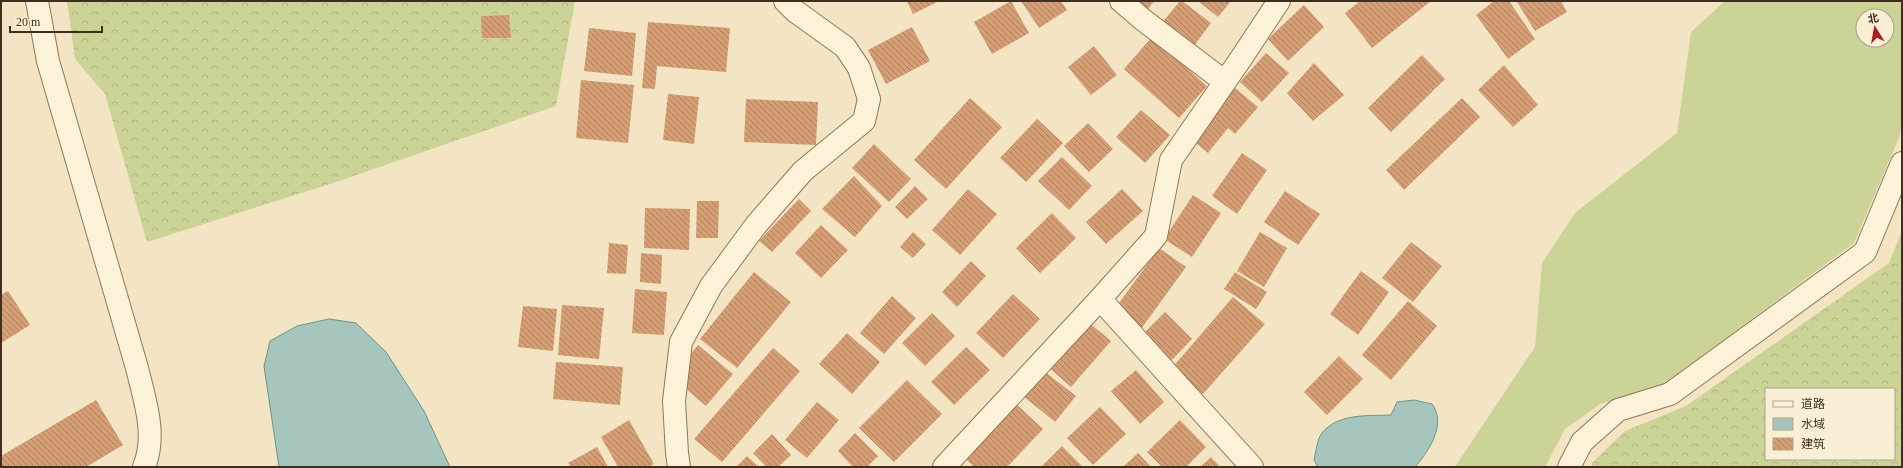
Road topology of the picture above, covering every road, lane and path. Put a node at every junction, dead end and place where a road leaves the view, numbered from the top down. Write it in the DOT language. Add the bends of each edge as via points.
graph roads {
  1 [pos="36,1"];
  2 [pos="784,1"];
  3 [pos="1121,1"];
  4 [pos="1279,1"];
  5 [pos="1224,82"];
  6 [pos="1902,163"];
  7 [pos="1100,299"];
  8 [pos="144,467"];
  9 [pos="679,467"];
  10 [pos="944,467"];
  11 [pos="1252,467"];
  12 [pos="1569,467"];
  1 -- 8 [label="street" via="48,61 137,368 149,418 150,453"];
  2 -- 9 [label="street" via="845,47 859,68 869,99 866,114 864,121 803,171 756,225 711,286 681,342 674,401"];
  3 -- 5 [label="street"];
  4 -- 5 [label="street"];
  5 -- 7 [label="street" via="1171,160 1156,236"];
  6 -- 12 [label="street" via="1865,252 1670,394 1618,410 1582,442"];
  7 -- 10 [label="street"];
  7 -- 11 [label="street"];
}
